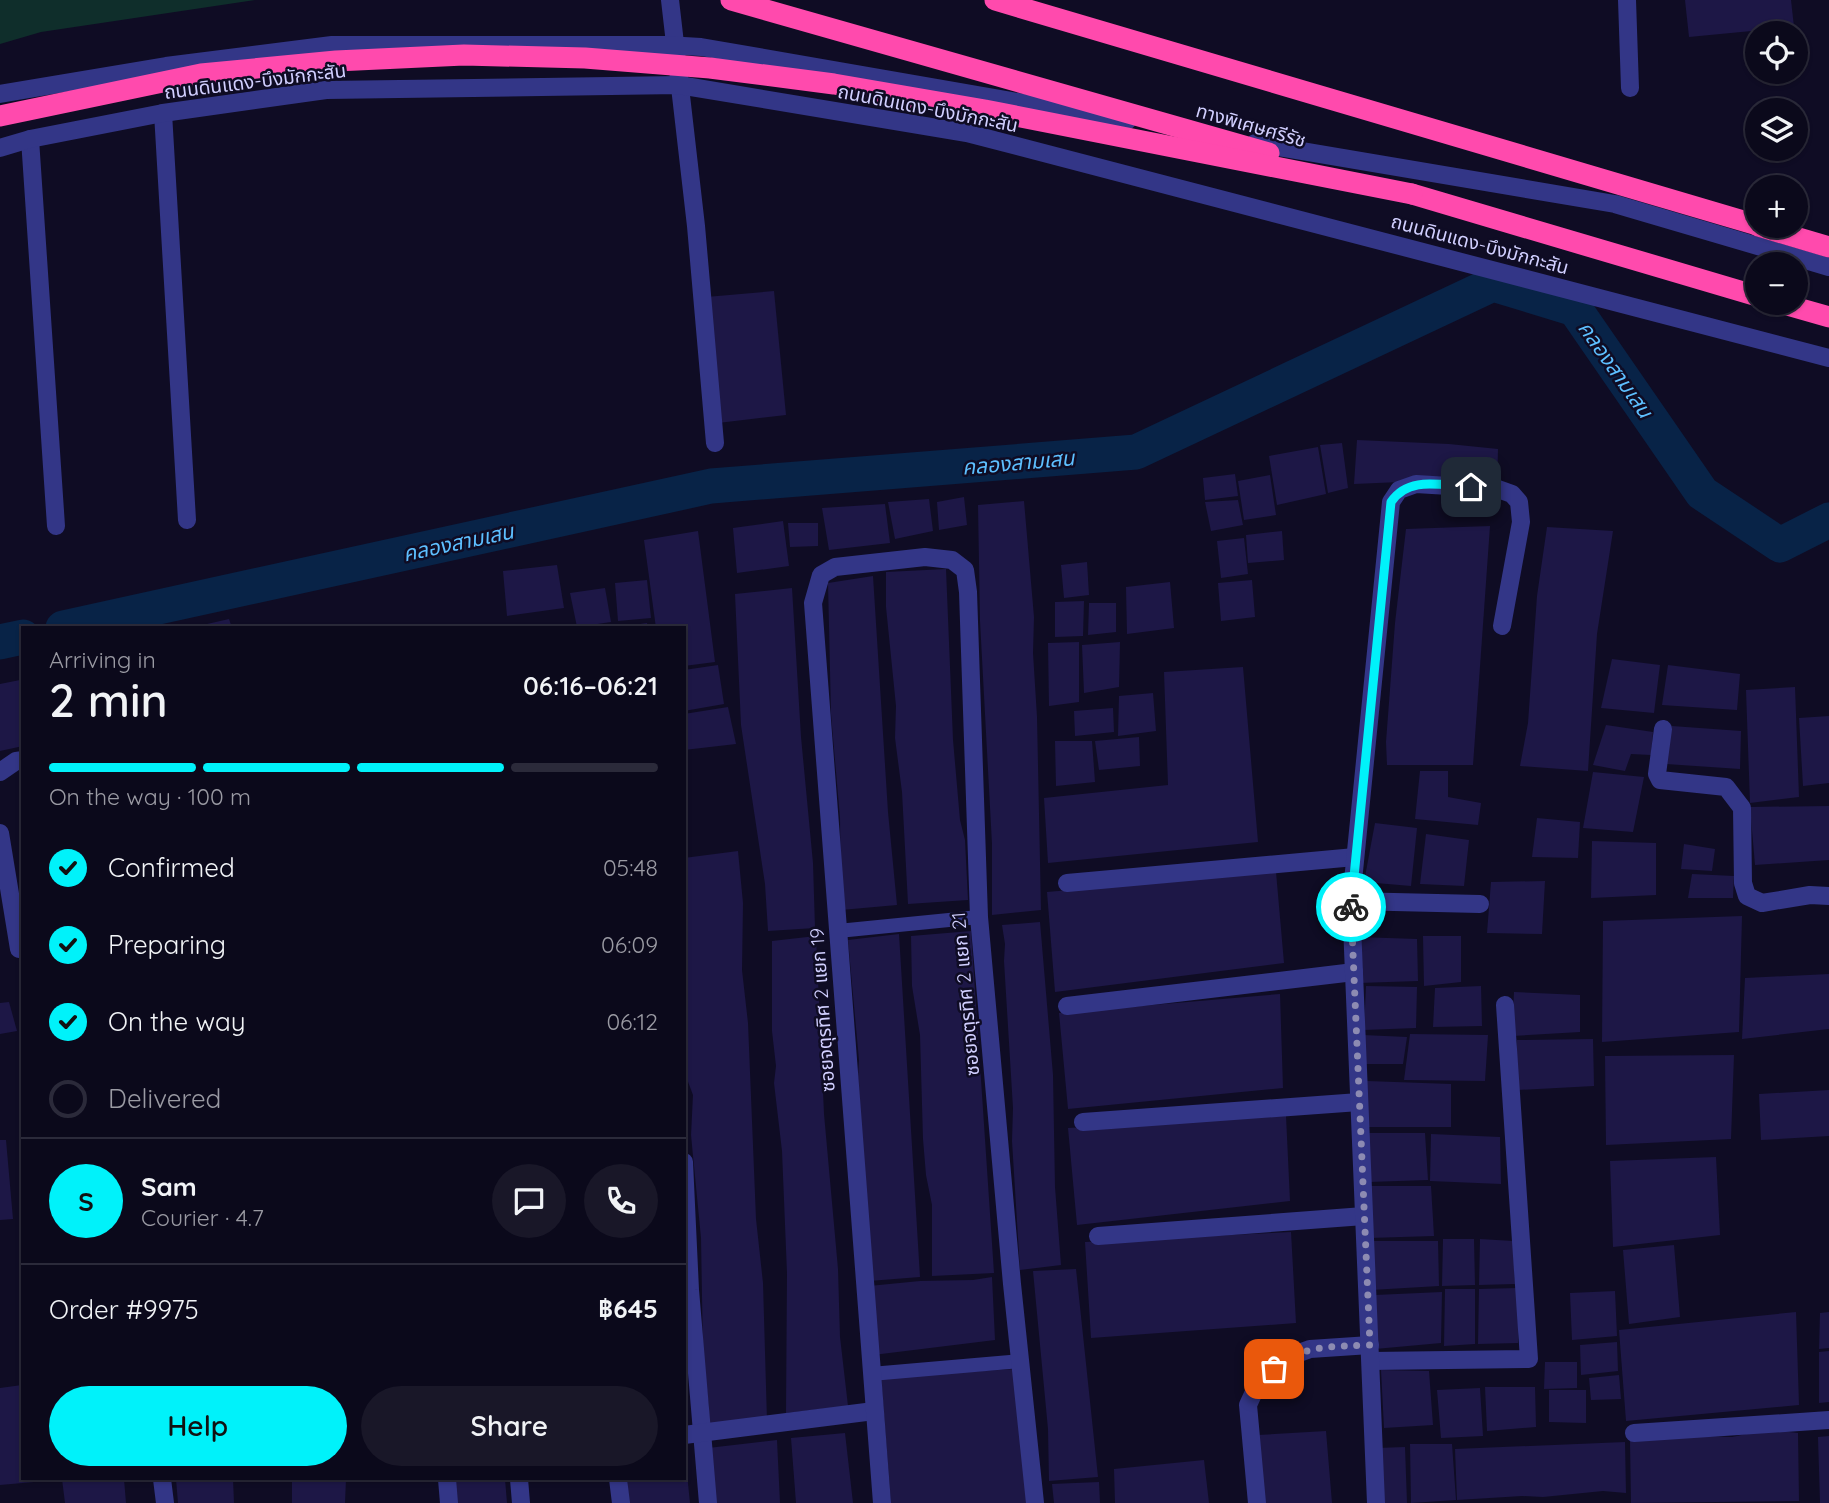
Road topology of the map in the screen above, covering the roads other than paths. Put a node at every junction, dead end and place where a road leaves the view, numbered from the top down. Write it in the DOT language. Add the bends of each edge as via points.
graph roads {
  1 [pos="661,0"];
  2 [pos="670,0"];
  3 [pos="731,0"];
  4 [pos="995,0"];
  5 [pos="1048,0"];
  6 [pos="1627,0"];
  7 [pos="1141,42"];
  8 [pos="670,46"];
  9 [pos="675,85"];
  10 [pos="1630,88"];
  11 [pos="0,94"];
  12 [pos="163,113"];
  13 [pos="0,116"];
  14 [pos="30,139"];
  15 [pos="0,148"];
  16 [pos="1412,194"];
  17 [pos="1745,222"];
  18 [pos="1799,238"];
  19 [pos="1829,247"];
  20 [pos="1829,267"];
  21 [pos="1745,292"];
  22 [pos="1808,311"];
  23 [pos="1829,317"];
  24 [pos="1829,358"];
  25 [pos="715,443"];
  26 [pos="187,520"];
  27 [pos="56,526"];
  28 [pos="880,562"];
  29 [pos="1502,626"];
  30 [pos="1663,729"];
  31 [pos="21,760"];
  32 [pos="0,772"];
  33 [pos="0,833"];
  34 [pos="1355,857"];
  35 [pos="1067,883"];
  36 [pos="1829,896"];
  37 [pos="1351,901"];
  38 [pos="1480,904"];
  39 [pos="979,917"];
  40 [pos="838,930"];
  41 [pos="19,949"];
  42 [pos="1354,972"];
  43 [pos="1506,1004"];
  44 [pos="1068,1006"];
  45 [pos="1359,1102"];
  46 [pos="1083,1122"];
  47 [pos="686,1205"];
  48 [pos="1364,1216"];
  49 [pos="1098,1236"];
  50 [pos="1370,1353"];
  51 [pos="1020,1361"];
  52 [pos="871,1374"];
  53 [pos="874,1411"];
  54 [pos="1829,1420"];
  55 [pos="1634,1433"];
  56 [pos="693,1434"];
  57 [pos="162,1480"];
  58 [pos="447,1480"];
  59 [pos="519,1480"];
  60 [pos="618,1480"];
  61 [pos="165,1503"];
  62 [pos="449,1503"];
  63 [pos="521,1503"];
  64 [pos="621,1503"];
  65 [pos="708,1503"];
  66 [pos="882,1503"];
  67 [pos="1035,1503"];
  68 [pos="1257,1503"];
  69 [pos="1376,1503"];
  1 -- 8 [label="street"];
  2 -- 8 [label="street"];
  3 -- 16 [label="highway, ทางพิเศษศรีรัช, bridge"];
  4 -- 7 [label="highway"];
  5 -- 7 [label="highway"];
  6 -- 10 [label="street"];
  7 -- 17 [label="highway"];
  8 -- 9 [label="street"];
  8 -- 11 [label="street, ถนนดินแดง-บึงมักกะสัน" via="332,45"];
  8 -- 20 [label="street, ถนนดินแดง-บึงมักกะสัน" via="701,47 1615,204"];
  9 -- 12 [label="street, ถนนดินแดง-บึงมักกะสัน" via="326,90"];
  9 -- 24 [label="street, ถนนดินแดง-บึงมักกะสัน" via="967,133"];
  9 -- 25 [label="street" via="696,226"];
  12 -- 14 [label="street, ถนนดินแดง-บึงมักกะสัน"];
  12 -- 26 [label="street"];
  13 -- 16 [label="highway, bridge" via="201,74 464,55 585,58 834,84"];
  14 -- 15 [label="street, ถนนดินแดง-บึงมักกะสัน"];
  14 -- 27 [label="street"];
  16 -- 21 [label="highway, ทางพิเศษศรีรัช"];
  18 -- 19 [label="highway"];
  22 -- 23 [label="highway"];
  28 -- 39 [label="street, ซอยจตุรทิศ 2 แยก 21" via="925,557 952,560 965,570"];
  28 -- 40 [label="street, ซอยจตุรทิศ 2 แยก 19" via="835,567 821,575 813,603"];
  29 -- 34 [label="street" via="1521,522 1519,502 1498,489 1416,484 1399,490 1391,502"];
  30 -- 36 [label="street" via="1657,774 1661,780 1726,787 1742,808 1747,895 1762,903"];
  31 -- 32 [label="street"];
  33 -- 41 [label="street"];
  34 -- 35 [label="street"];
  34 -- 37 [label="street"];
  37 -- 38 [label="street"];
  37 -- 42 [label="street"];
  39 -- 40 [label="lane"];
  39 -- 51 [label="street, ซอยจตุรทิศ 2 แยก 21"];
  40 -- 52 [label="street, ซอยจตุรทิศ 2 แยก 19"];
  42 -- 44 [label="street"];
  42 -- 45 [label="street"];
  43 -- 50 [label="street" via="1529,1359"];
  45 -- 46 [label="street"];
  45 -- 48 [label="street"];
  47 -- 56 [label="street"];
  48 -- 49 [label="street"];
  48 -- 50 [label="street"];
  50 -- 68 [label="street" via="1310,1349 1288,1357 1259,1381 1248,1405"];
  50 -- 69 [label="street"];
  51 -- 52 [label="lane"];
  51 -- 67 [label="street, ซอยจตุรทิศ 2 แยก 21"];
  52 -- 53 [label="street, ซอยจตุรทิศ 2 แยก 19"];
  53 -- 56 [label="street"];
  53 -- 66 [label="street, ซอยจตุรทิศ 2 แยก 19"];
  54 -- 55 [label="street"];
  56 -- 65 [label="street"];
  57 -- 61 [label="street"];
  58 -- 62 [label="street"];
  59 -- 63 [label="street"];
  60 -- 64 [label="street"];
}
